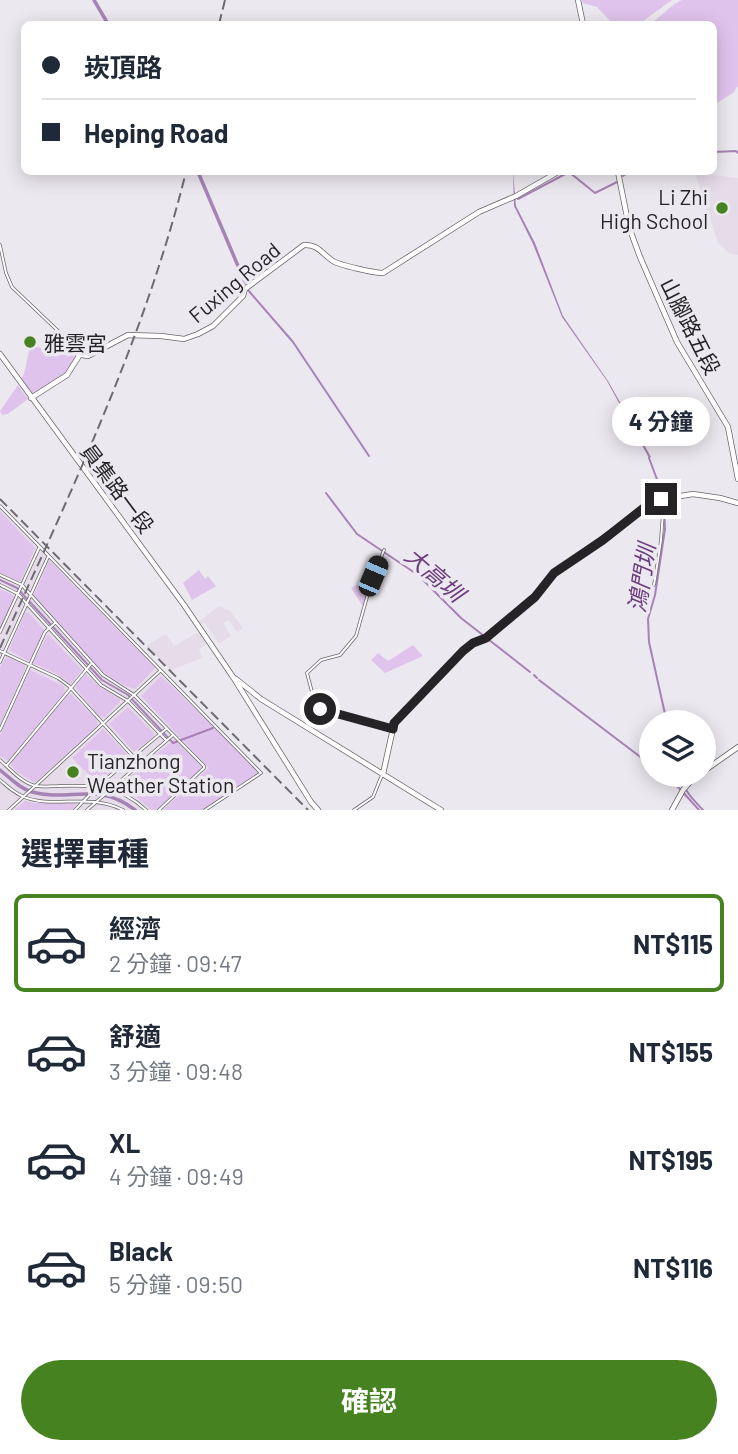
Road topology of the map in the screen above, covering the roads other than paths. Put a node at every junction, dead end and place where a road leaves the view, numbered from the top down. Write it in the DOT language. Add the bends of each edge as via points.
graph roads {
  1 [pos="578,0"];
  2 [pos="582,21"];
  3 [pos="553,175"];
  4 [pos="619,175"];
  5 [pos="0,245"];
  6 [pos="80,354"];
  7 [pos="0,356"];
  8 [pos="31,398"];
  9 [pos="738,479"];
  10 [pos="665,498"];
  11 [pos="738,503"];
  12 [pos="0,506"];
  13 [pos="39,547"];
  14 [pos="384,550"];
  15 [pos="48,556"];
  16 [pos="0,575"];
  17 [pos="0,585"];
  18 [pos="654,585"];
  19 [pos="22,586"];
  20 [pos="18,594"];
  21 [pos="30,596"];
  22 [pos="26,604"];
  23 [pos="54,623"];
  24 [pos="48,629"];
  25 [pos="0,632"];
  26 [pos="0,650"];
  27 [pos="4,653"];
  28 [pos="0,662"];
  29 [pos="92,663"];
  30 [pos="30,664"];
  31 [pos="86,670"];
  32 [pos="161,671"];
  33 [pos="233,677"];
  34 [pos="71,688"];
  35 [pos="134,695"];
  36 [pos="128,701"];
  37 [pos="103,724"];
  38 [pos="167,728"];
  39 [pos="393,729"];
  40 [pos="0,730"];
  41 [pos="160,734"];
  42 [pos="173,734"];
  43 [pos="166,740"];
  44 [pos="738,747"];
  45 [pos="133,757"];
  46 [pos="0,760"];
  47 [pos="139,763"];
  48 [pos="716,763"];
  49 [pos="7,766"];
  50 [pos="383,774"];
  51 [pos="0,780"];
  52 [pos="35,786"];
  53 [pos="98,786"];
  54 [pos="685,787"];
  55 [pos="110,788"];
  56 [pos="23,797"];
  57 [pos="84,800"];
  58 [pos="95,801"];
  59 [pos="9,810"];
  60 [pos="75,810"];
  61 [pos="86,810"];
  62 [pos="123,810"];
  63 [pos="146,810"];
  64 [pos="159,810"];
  65 [pos="205,810"];
  66 [pos="318,810"];
  67 [pos="354,810"];
  68 [pos="441,810"];
  69 [pos="672,810"];
  1 -- 2 [label="street"];
  3 -- 6 [label="street, Fuxing Road" via="479,212 383,273 335,263 317,247 306,245 247,287 213,326 198,334 184,340 128,335 88,356"];
  4 -- 9 [label="street, 山腳路五段" via="631,232 677,342 729,427"];
  5 -- 6 [label="street" via="12,287"];
  6 -- 8 [label="street, Fuxing Road" via="67,375"];
  7 -- 8 [label="street, 員集路一段"];
  8 -- 33 [label="street, 員集路一段"];
  10 -- 11 [label="street" via="693,494"];
  10 -- 18 [label="street"];
  10 -- 39 [label="street" via="650,503 554,573 535,597 451,663"];
  12 -- 13 [label="street"];
  13 -- 15 [label="street"];
  13 -- 19 [label="street"];
  14 -- 39 [label="street" via="358,634 340,655 321,660 307,673 322,711"];
  15 -- 21 [label="street"];
  15 -- 32 [label="street"];
  16 -- 19 [label="street"];
  17 -- 20 [label="street"];
  19 -- 20 [label="street"];
  19 -- 21 [label="street"];
  20 -- 22 [label="street"];
  20 -- 25 [label="street"];
  21 -- 22 [label="street"];
  21 -- 23 [label="street"];
  22 -- 24 [label="street"];
  22 -- 27 [label="street"];
  23 -- 24 [label="street"];
  23 -- 29 [label="street"];
  24 -- 30 [label="street"];
  24 -- 31 [label="street"];
  26 -- 27 [label="street"];
  27 -- 28 [label="street"];
  27 -- 30 [label="street"];
  29 -- 31 [label="street"];
  29 -- 35 [label="street"];
  30 -- 34 [label="street"];
  30 -- 40 [label="street"];
  31 -- 34 [label="street"];
  31 -- 36 [label="street"];
  32 -- 35 [label="street"];
  32 -- 65 [label="street" via="261,773"];
  33 -- 50 [label="street"];
  33 -- 66 [label="street"];
  34 -- 37 [label="street"];
  34 -- 49 [label="street"];
  35 -- 36 [label="street"];
  35 -- 38 [label="street"];
  36 -- 37 [label="street"];
  36 -- 41 [label="street"];
  37 -- 45 [label="street"];
  37 -- 52 [label="street"];
  38 -- 41 [label="street"];
  38 -- 42 [label="street"];
  39 -- 50 [label="street"];
  41 -- 43 [label="street"];
  41 -- 45 [label="street"];
  42 -- 43 [label="street"];
  42 -- 64 [label="street" via="204,766"];
  43 -- 47 [label="street"];
  44 -- 48 [label="street"];
  45 -- 47 [label="street"];
  45 -- 53 [label="street"];
  46 -- 49 [label="street"];
  47 -- 55 [label="street"];
  49 -- 52 [label="street"];
  50 -- 67 [label="street" via="373,797"];
  50 -- 68 [label="street"];
  51 -- 56 [label="street"];
  52 -- 53 [label="street"];
  52 -- 56 [label="street"];
  53 -- 55 [label="street"];
  53 -- 57 [label="street"];
  54 -- 69 [label="street"];
  55 -- 58 [label="street"];
  55 -- 63 [label="street"];
  56 -- 57 [label="street"];
  56 -- 59 [label="street"];
  57 -- 58 [label="street"];
  57 -- 60 [label="street"];
  58 -- 61 [label="street"];
  58 -- 62 [label="street"];
}
